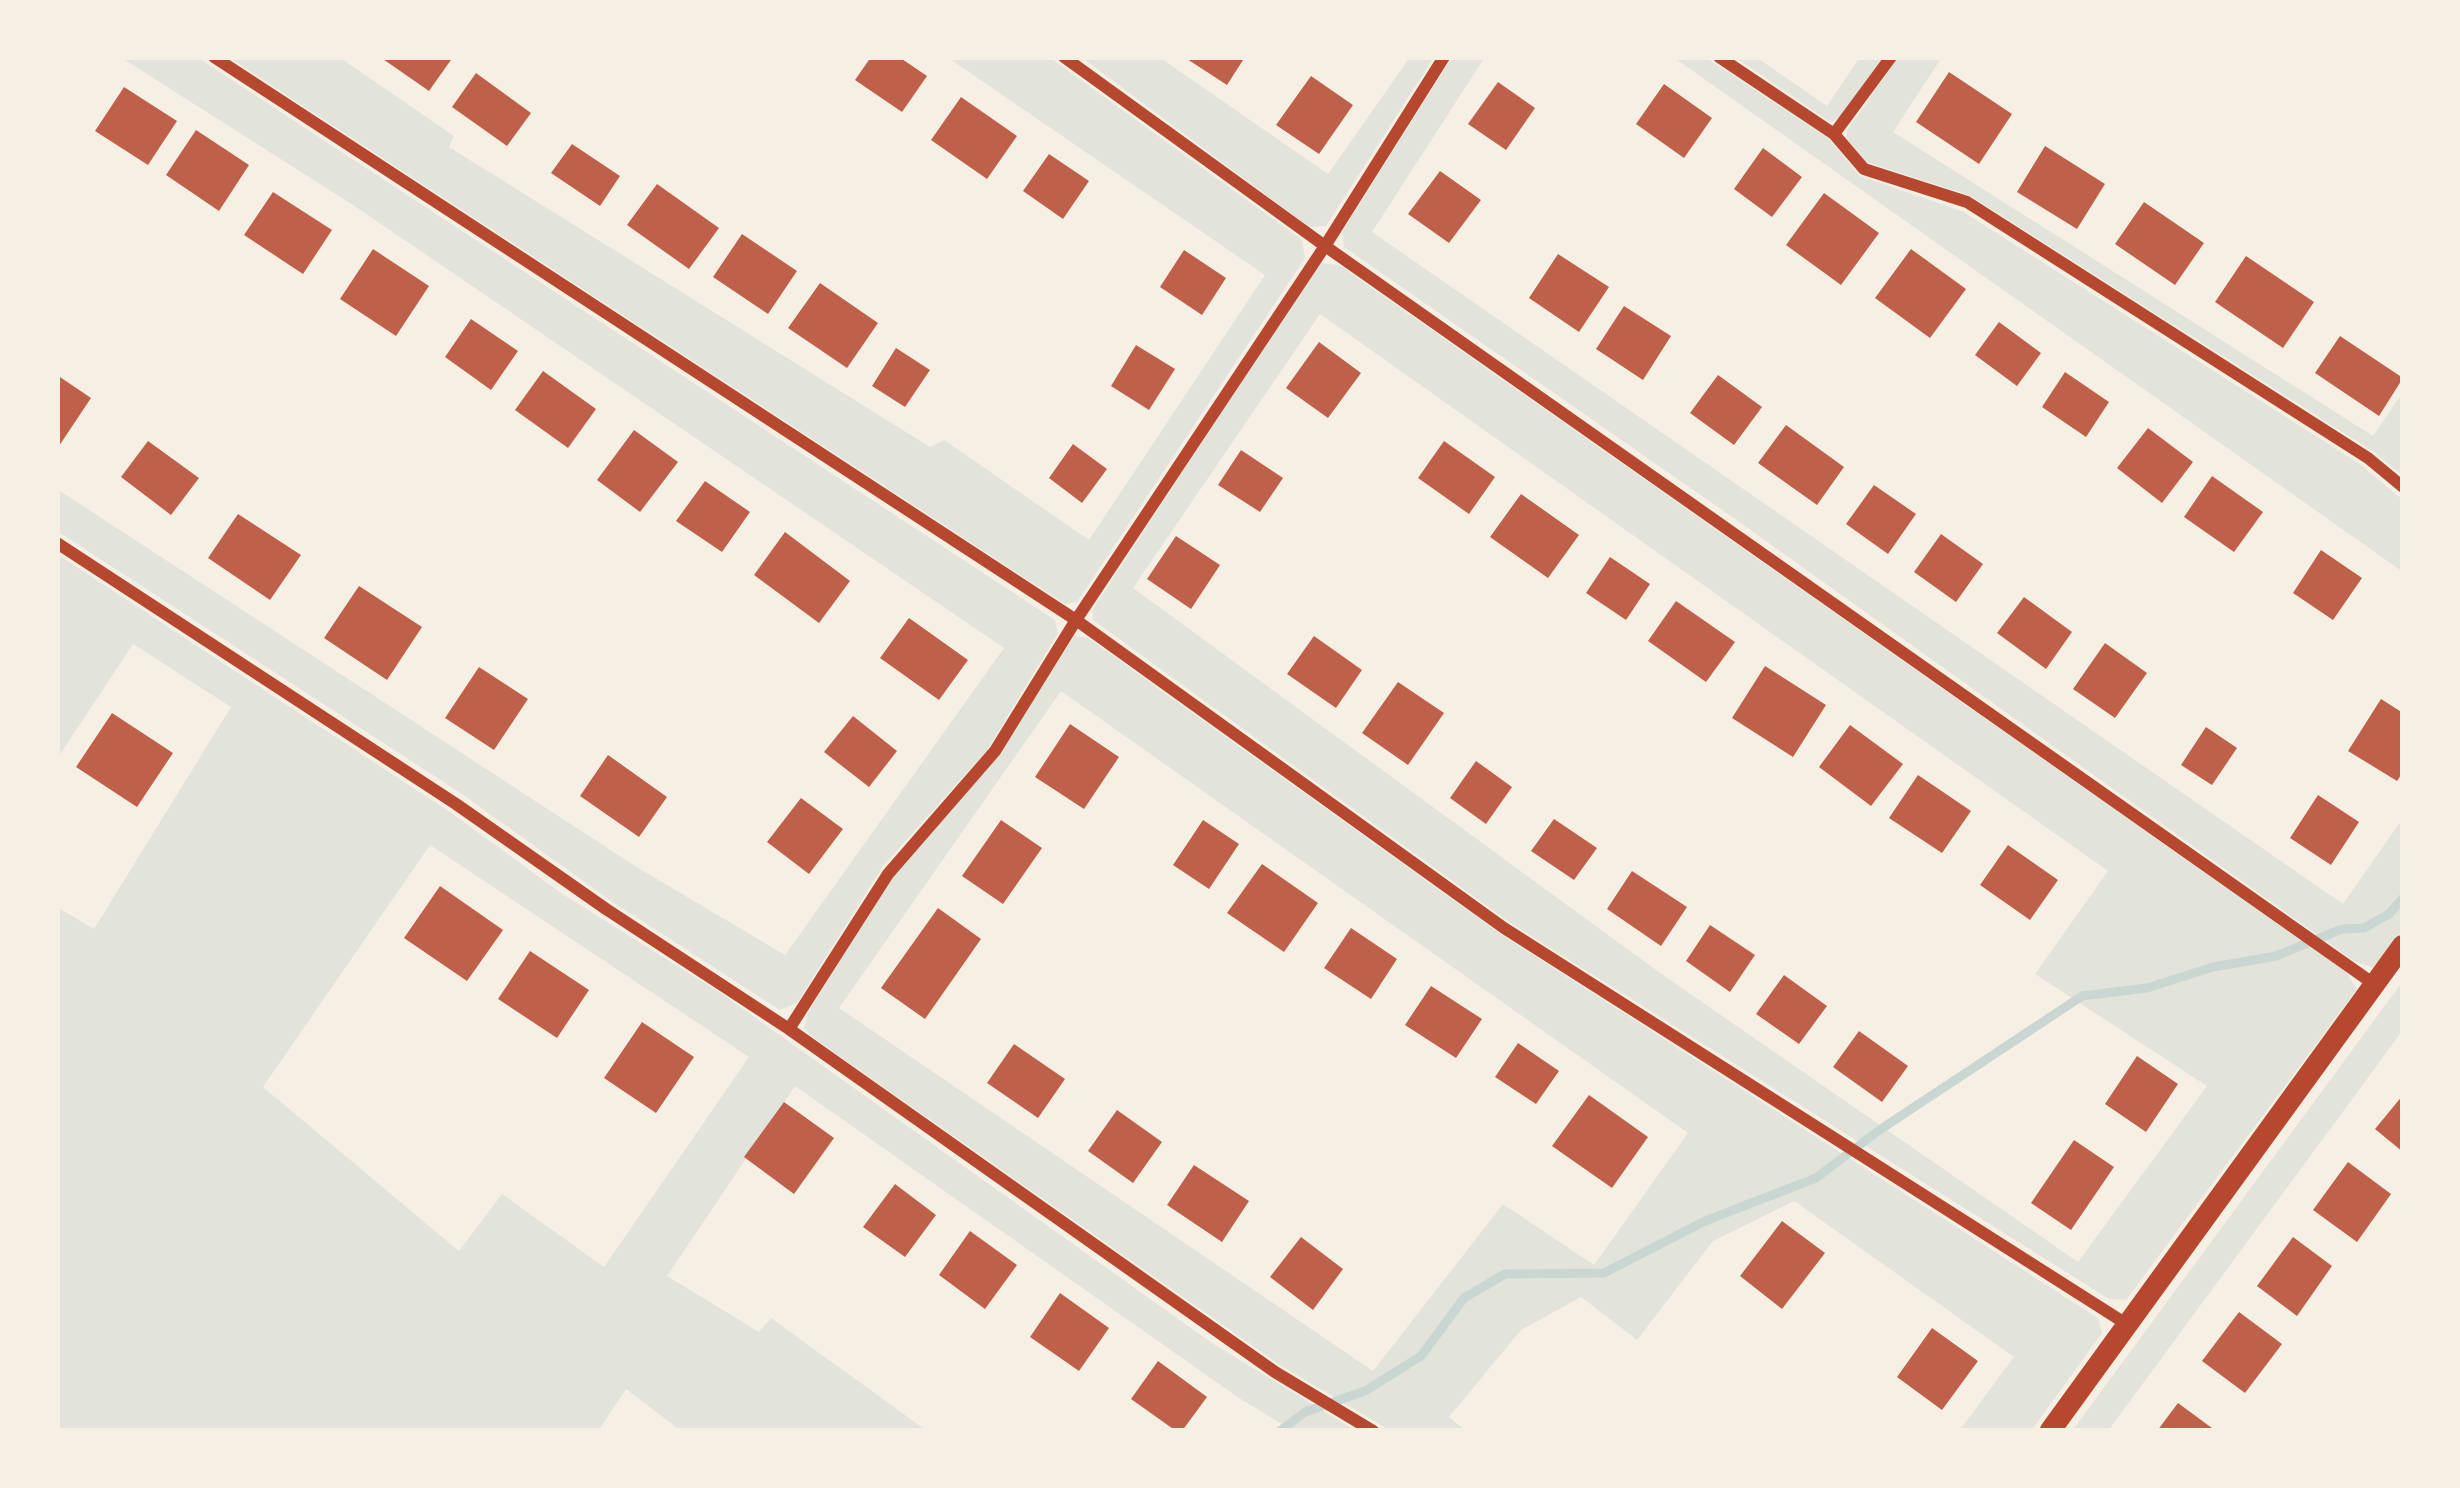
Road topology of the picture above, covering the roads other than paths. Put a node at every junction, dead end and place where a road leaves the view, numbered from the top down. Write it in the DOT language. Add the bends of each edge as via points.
graph roads {
  1 [pos="214,57"];
  2 [pos="1064,57"];
  3 [pos="1444,57"];
  4 [pos="1719,57"];
  5 [pos="1892,57"];
  6 [pos="1834,134"];
  7 [pos="1325,246"];
  8 [pos="2403,488"];
  9 [pos="57,543"];
  10 [pos="1076,620"];
  11 [pos="2403,945"];
  12 [pos="2374,984"];
  13 [pos="789,1029"];
  14 [pos="2129,1326"];
  15 [pos="1373,1431"];
  16 [pos="2050,1431"];
  1 -- 10 [label="street"];
  2 -- 7 [label="street"];
  3 -- 7 [label="street"];
  4 -- 6 [label="street"];
  5 -- 6 [label="street"];
  6 -- 8 [label="street" via="1864,169 1967,202"];
  7 -- 10 [label="street"];
  7 -- 12 [label="street"];
  9 -- 13 [label="street"];
  10 -- 13 [label="street" via="995,751 888,874"];
  10 -- 14 [label="street" via="1504,928"];
  11 -- 12 [label="street"];
  12 -- 14 [label="street"];
  13 -- 15 [label="street" via="1275,1372"];
  14 -- 16 [label="street"];
}
